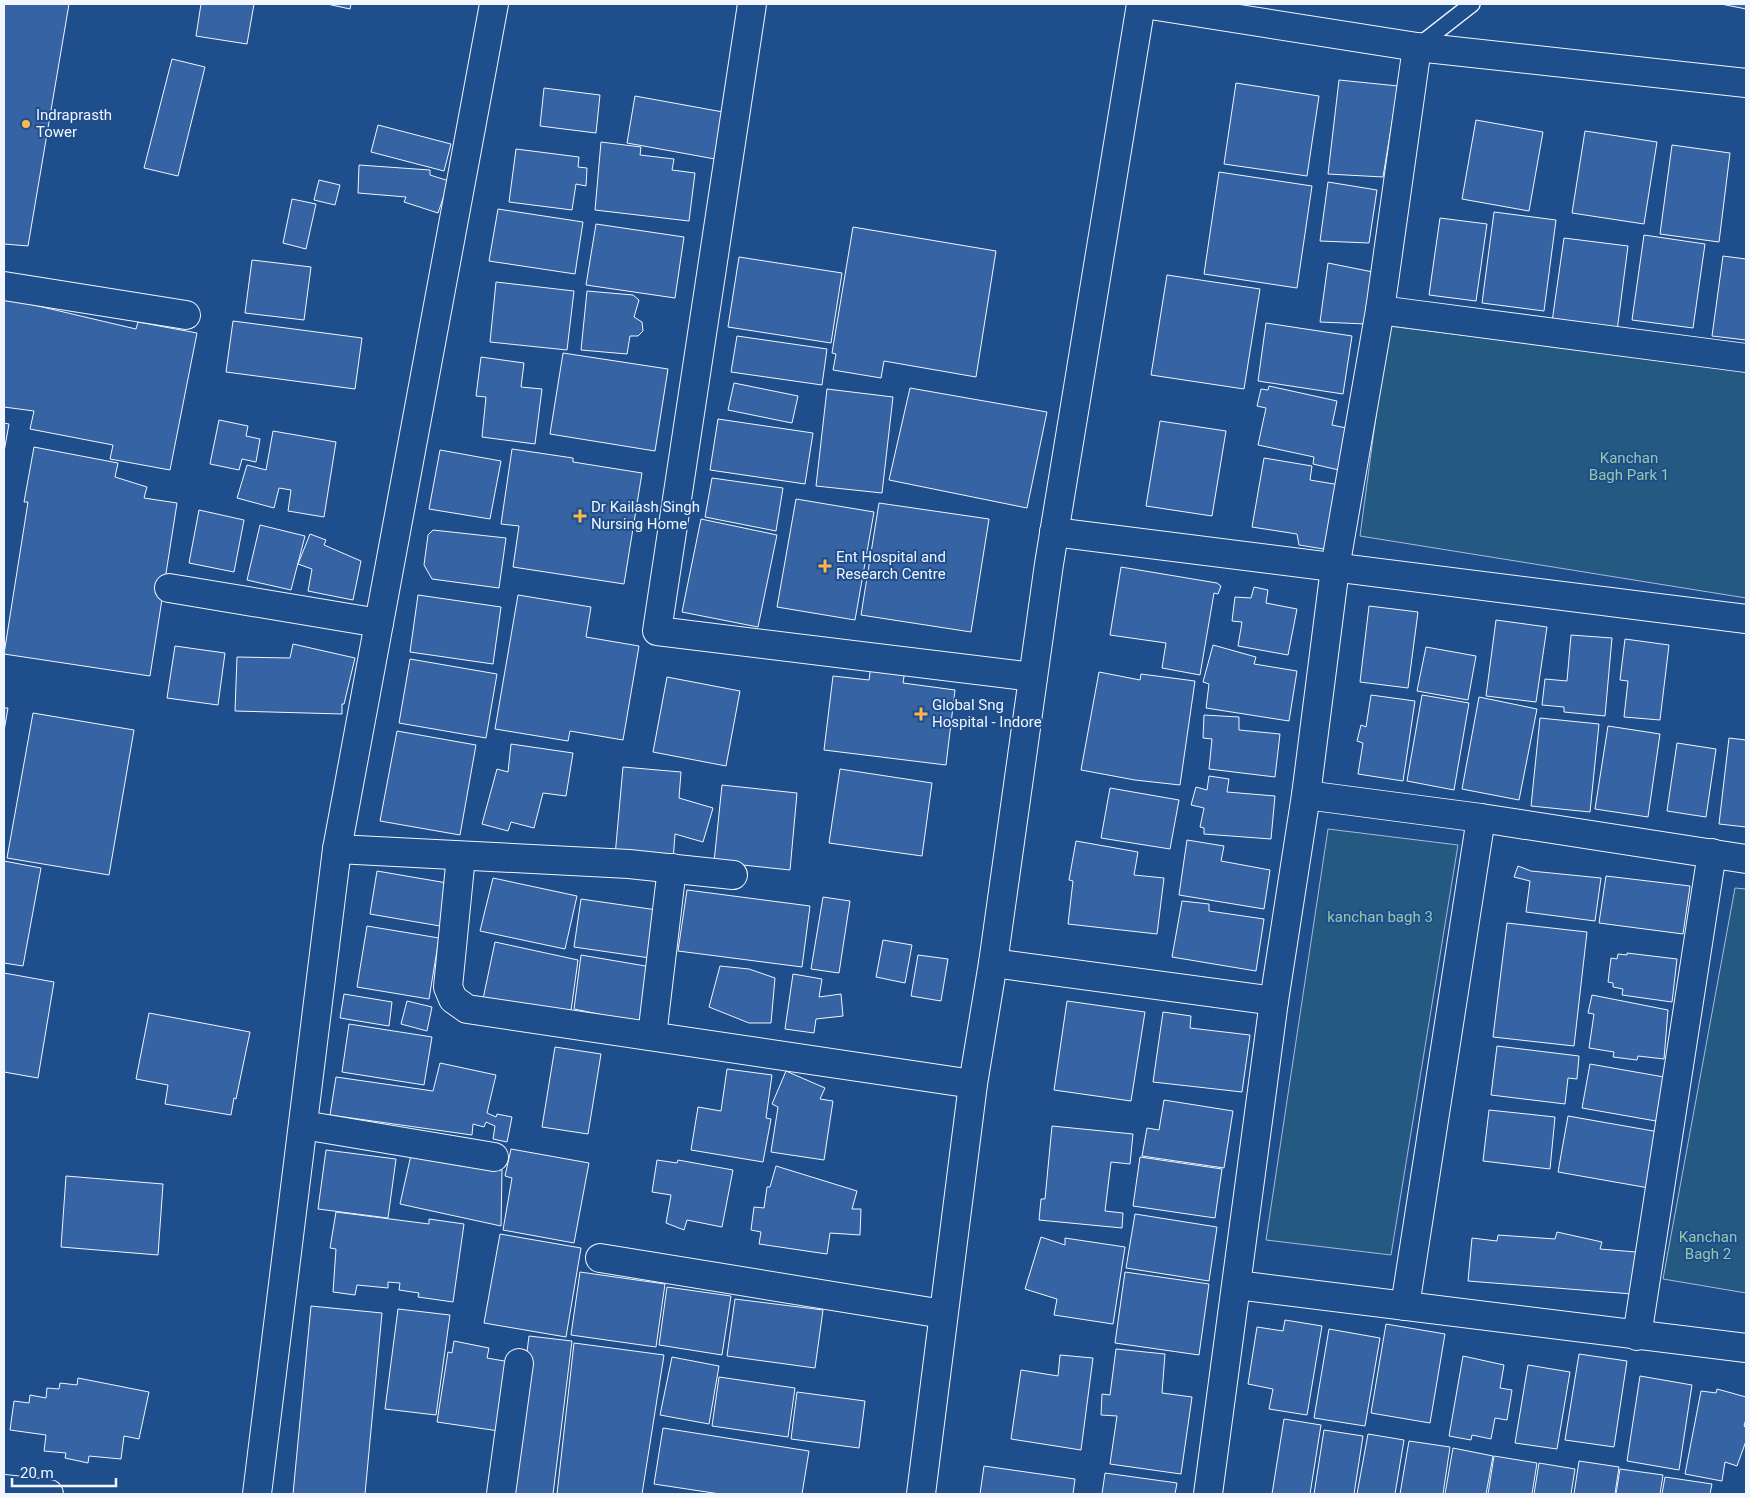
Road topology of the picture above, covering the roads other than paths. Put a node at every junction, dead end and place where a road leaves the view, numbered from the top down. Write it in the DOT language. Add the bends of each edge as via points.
graph roads {
  1 [pos="494,4"];
  2 [pos="752,4"];
  3 [pos="1143,4"];
  4 [pos="1472,4"];
  5 [pos="1417,46"];
  6 [pos="1746,83"];
  7 [pos="4,286"];
  8 [pos="1380,310"];
  9 [pos="186,315"];
  10 [pos="1746,358"];
  11 [pos="1054,532"];
  12 [pos="1335,568"];
  13 [pos="169,588"];
  14 [pos="1746,619"];
  15 [pos="379,622"];
  16 [pos="1033,677"];
  17 [pos="1306,796"];
  18 [pos="1481,818"];
  19 [pos="338,849"];
  20 [pos="1712,853"];
  21 [pos="461,856"];
  22 [pos="1746,859"];
  23 [pos="672,868"];
  24 [pos="733,875"];
  25 [pos="993,962"];
  26 [pos="1274,1001"];
  27 [pos="652,1036"];
  28 [pos="973,1084"];
  29 [pos="303,1125"];
  30 [pos="494,1157"];
  31 [pos="600,1258"];
  32 [pos="1237,1285"];
  33 [pos="1406,1306"];
  34 [pos="943,1314"];
  35 [pos="1637,1336"];
  36 [pos="1746,1348"];
  37 [pos="519,1364"];
  38 [pos="5,1491"];
  39 [pos="49,1494"];
  40 [pos="257,1494"];
  41 [pos="501,1494"];
  42 [pos="921,1494"];
  43 [pos="1208,1494"];
  1 -- 15 [label="street"];
  2 -- 16 [label="street" via="657,631"];
  3 -- 5 [label="street"];
  3 -- 11 [label="street"];
  4 -- 5 [label="lane"];
  5 -- 6 [label="street"];
  5 -- 8 [label="street"];
  7 -- 9 [label="street"];
  8 -- 10 [label="street"];
  8 -- 12 [label="street"];
  11 -- 12 [label="street"];
  11 -- 16 [label="street"];
  12 -- 14 [label="street"];
  12 -- 17 [label="street"];
  13 -- 15 [label="street"];
  15 -- 19 [label="street"];
  16 -- 25 [label="street"];
  17 -- 18 [label="street"];
  17 -- 26 [label="street"];
  18 -- 20 [label="street"];
  18 -- 33 [label="street"];
  19 -- 21 [label="street"];
  19 -- 29 [label="street"];
  20 -- 22 [label="street"];
  20 -- 35 [label="street"];
  21 -- 23 [label="street"];
  21 -- 27 [label="street" via="448,987 453,1000 467,1009"];
  23 -- 24 [label="street"];
  23 -- 27 [label="street"];
  25 -- 26 [label="street"];
  25 -- 28 [label="street"];
  26 -- 32 [label="street"];
  27 -- 28 [label="street"];
  28 -- 34 [label="street"];
  29 -- 30 [label="street"];
  29 -- 40 [label="street"];
  31 -- 34 [label="street"];
  32 -- 33 [label="street"];
  32 -- 43 [label="street"];
  33 -- 35 [label="street"];
  34 -- 42 [label="street"];
  35 -- 36 [label="street"];
  37 -- 41 [label="street"];
  38 -- 39 [label="street"];
}
